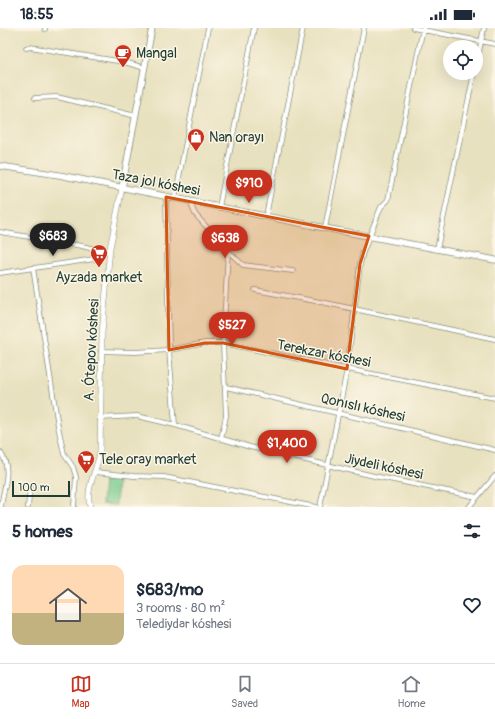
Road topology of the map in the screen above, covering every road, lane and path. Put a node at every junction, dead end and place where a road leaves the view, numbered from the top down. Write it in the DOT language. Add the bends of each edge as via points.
graph roads {
  1 [pos="152,28"];
  2 [pos="208,28"];
  3 [pos="254,28"];
  4 [pos="303,28"];
  5 [pos="364,28"];
  6 [pos="413,28"];
  7 [pos="484,28"];
  8 [pos="423,29"];
  9 [pos="476,40"];
  10 [pos="481,40"];
  11 [pos="483,41"];
  12 [pos="495,44"];
  13 [pos="26,48"];
  14 [pos="145,68"];
  15 [pos="473,80"];
  16 [pos="35,98"];
  17 [pos="136,116"];
  18 [pos="0,166"];
  19 [pos="122,188"];
  20 [pos="166,197"];
  21 [pos="175,198"];
  22 [pos="193,202"];
  23 [pos="219,207"];
  24 [pos="266,216"];
  25 [pos="325,228"];
  26 [pos="0,232"];
  27 [pos="369,236"];
  28 [pos="110,248"];
  29 [pos="437,249"];
  30 [pos="228,251"];
  31 [pos="106,252"];
  32 [pos="495,258"];
  33 [pos="33,268"];
  34 [pos="293,271"];
  35 [pos="0,274"];
  36 [pos="255,290"];
  37 [pos="355,309"];
  38 [pos="495,339"];
  39 [pos="223,343"];
  40 [pos="169,350"];
  41 [pos="101,351"];
  42 [pos="347,369"];
  43 [pos="226,387"];
  44 [pos="495,398"];
  45 [pos="338,413"];
  46 [pos="99,418"];
  47 [pos="175,425"];
  48 [pos="221,439"];
  49 [pos="495,450"];
  50 [pos="0,452"];
  51 [pos="328,465"];
  52 [pos="95,472"];
  53 [pos="495,476"];
  54 [pos="30,488"];
  55 [pos="1,493"];
  56 [pos="477,497"];
  57 [pos="1,507"];
  58 [pos="28,507"];
  59 [pos="74,507"];
  60 [pos="90,507"];
  61 [pos="316,507"];
  62 [pos="320,507"];
  63 [pos="469,507"];
  1 -- 14 [label="main road, A. Ótepov kóshesi"];
  2 -- 21 [label="street"];
  3 -- 23 [label="street"];
  4 -- 24 [label="street"];
  5 -- 25 [label="street"];
  6 -- 8 [label="street"];
  7 -- 10 [label="street"];
  8 -- 9 [label="street"];
  8 -- 27 [label="street" via="388,200 381,207"];
  11 -- 12 [label="street"];
  13 -- 14 [label="street" via="124,62"];
  14 -- 17 [label="main road, A. Ótepov kóshesi"];
  15 -- 29 [label="street"];
  16 -- 17 [label="street" via="57,97"];
  17 -- 19 [label="main road, A. Ótepov kóshesi"];
  18 -- 19 [label="main road, Taza jol kóshesi"];
  19 -- 20 [label="main road, Taza jol kóshesi"];
  19 -- 28 [label="street, A. Ótepov kóshesi"];
  20 -- 21 [label="main road, Taza jol kóshesi"];
  20 -- 40 [label="street"];
  21 -- 22 [label="main road, Taza jol kóshesi"];
  22 -- 23 [label="main road, Taza jol kóshesi"];
  22 -- 30 [label="street" via="195,214"];
  23 -- 24 [label="main road, Taza jol kóshesi"];
  24 -- 25 [label="main road, Taza jol kóshesi"];
  25 -- 27 [label="main road, Taza jol kóshesi"];
  26 -- 31 [label="street"];
  27 -- 29 [label="main road, Taza jol kóshesi"];
  27 -- 37 [label="street" via="360,264"];
  28 -- 31 [label="street"];
  28 -- 41 [label="street, A. Ótepov kóshesi"];
  29 -- 32 [label="main road, Taza jol kóshesi"];
  30 -- 34 [label="street" via="243,265"];
  30 -- 39 [label="street"];
  31 -- 33 [label="street" via="98,258"];
  33 -- 35 [label="street"];
  33 -- 59 [label="street" via="58,426 64,454 76,477"];
  36 -- 37 [label="street"];
  37 -- 38 [label="street"];
  37 -- 42 [label="street"];
  39 -- 40 [label="street, Terekzar kóshesi" via="205,343"];
  39 -- 42 [label="street, Terekzar kóshesi"];
  39 -- 43 [label="street"];
  40 -- 41 [label="street, Terekzar kóshesi"];
  40 -- 47 [label="street"];
  41 -- 46 [label="street, A. Ótepov kóshesi"];
  42 -- 44 [label="street, Terekzar kóshesi"];
  42 -- 45 [label="street"];
  43 -- 45 [label="street, Qonıslı kóshesi"];
  43 -- 48 [label="street" via="226,416"];
  45 -- 49 [label="street, Qonıslı kóshesi"];
  45 -- 51 [label="street"];
  46 -- 47 [label="street, Jiydeli kóshesi" via="137,416"];
  46 -- 52 [label="street, A. Ótepov kóshesi" via="100,452"];
  47 -- 48 [label="street, Jiydeli kóshesi"];
  48 -- 51 [label="street, Jiydeli kóshesi"];
  50 -- 55 [label="street" via="5,459 7,474"];
  51 -- 56 [label="street, Jiydeli kóshesi"];
  51 -- 62 [label="street"];
  52 -- 60 [label="street, A. Ótepov kóshesi" via="88,492"];
  52 -- 61 [label="street" via="164,477"];
  53 -- 56 [label="street"];
  54 -- 58 [label="street"];
  55 -- 57 [label="street"];
  56 -- 63 [label="street"];
}
